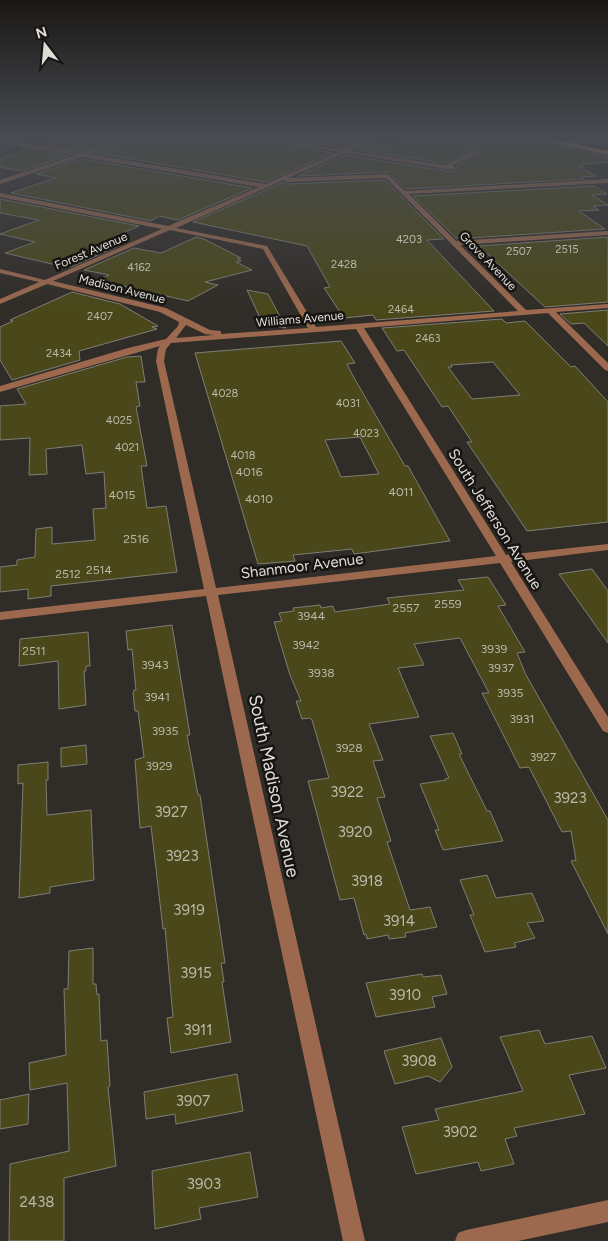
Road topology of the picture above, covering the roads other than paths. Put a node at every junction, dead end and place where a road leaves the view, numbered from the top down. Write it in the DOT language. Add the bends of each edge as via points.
graph roads {
  1 [pos="250,193"];
  2 [pos="404,193"];
  3 [pos="0,195"];
  4 [pos="169,229"];
  5 [pos="608,233"];
  6 [pos="456,244"];
  7 [pos="0,271"];
  8 [pos="46,282"];
  9 [pos="0,302"];
  10 [pos="608,306"];
  11 [pos="550,311"];
  12 [pos="523,312"];
  13 [pos="183,321"];
  14 [pos="358,325"];
  15 [pos="313,329"];
  16 [pos="233,336"];
  17 [pos="170,341"];
  18 [pos="608,368"];
  19 [pos="0,389"];
  20 [pos="608,547"];
  21 [pos="502,559"];
  22 [pos="211,592"];
  23 [pos="0,616"];
  24 [pos="608,728"];
  25 [pos="608,1211"];
  26 [pos="354,1241"];
  27 [pos="466,1241"];
  1 -- 4 [label="street, Forest Avenue"];
  2 -- 6 [label="street, Grove Avenue"];
  3 -- 4 [label="street"];
  4 -- 8 [label="street, Forest Avenue"];
  4 -- 15 [label="street" via="265,247"];
  5 -- 6 [label="street"];
  6 -- 12 [label="street, Grove Avenue"];
  7 -- 8 [label="street, Madison Avenue"];
  8 -- 9 [label="street, Forest Avenue"];
  8 -- 13 [label="street, Madison Avenue" via="163,310"];
  10 -- 11 [label="street, Williams Avenue"];
  11 -- 12 [label="street, Williams Avenue"];
  11 -- 18 [label="street"];
  12 -- 14 [label="street, Williams Avenue"];
  13 -- 16 [label="street, Madison Avenue" via="208,332"];
  13 -- 17 [label="street"];
  14 -- 15 [label="street, Williams Avenue"];
  14 -- 21 [label="street, South Jefferson Avenue"];
  15 -- 16 [label="street, Williams Avenue"];
  16 -- 17 [label="street, Williams Avenue"];
  17 -- 19 [label="street, Williams Avenue"];
  17 -- 22 [label="street, South Madison Avenue" via="162,349 160,361"];
  20 -- 21 [label="street, Shanmoor Avenue"];
  21 -- 22 [label="street, Shanmoor Avenue"];
  21 -- 24 [label="street, South Jefferson Avenue"];
  22 -- 23 [label="street, Shanmoor Avenue"];
  22 -- 26 [label="street, South Madison Avenue"];
  25 -- 27 [label="street"];
}
